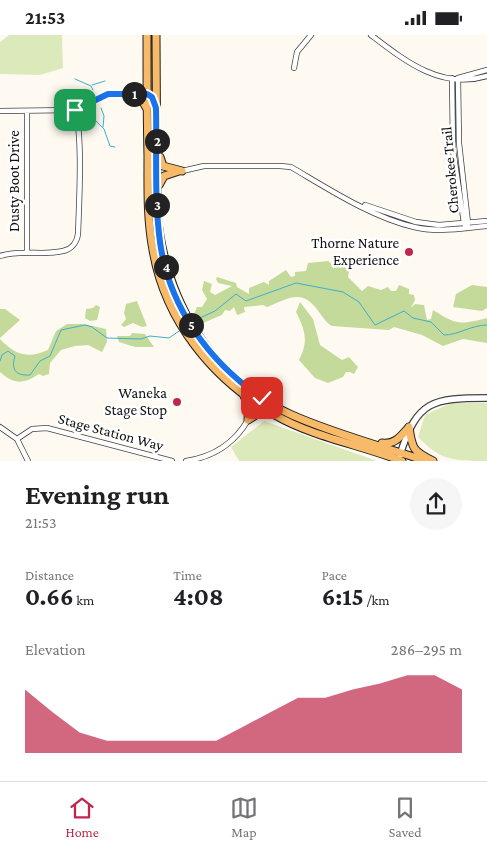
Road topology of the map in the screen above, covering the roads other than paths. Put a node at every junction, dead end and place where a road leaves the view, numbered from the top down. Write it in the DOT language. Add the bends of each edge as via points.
graph roads {
  1 [pos="147,35"];
  2 [pos="156,35"];
  3 [pos="311,35"];
  4 [pos="371,35"];
  5 [pos="294,68"];
  6 [pos="487,70"];
  7 [pos="147,75"];
  8 [pos="487,76"];
  9 [pos="455,78"];
  10 [pos="130,94"];
  11 [pos="147,94"];
  12 [pos="156,108"];
  13 [pos="75,110"];
  14 [pos="0,111"];
  15 [pos="27,111"];
  16 [pos="147,112"];
  17 [pos="157,147"];
  18 [pos="182,171"];
  19 [pos="157,191"];
  20 [pos="487,221"];
  21 [pos="466,225"];
  22 [pos="487,227"];
  23 [pos="27,252"];
  24 [pos="0,256"];
  25 [pos="193,337"];
  26 [pos="242,394"];
  27 [pos="487,398"];
  28 [pos="274,415"];
  29 [pos="248,420"];
  30 [pos="409,427"];
  31 [pos="1,428"];
  32 [pos="17,439"];
  33 [pos="368,441"];
  34 [pos="355,445"];
  35 [pos="155,459"];
  36 [pos="400,459"];
  37 [pos="28,461"];
  38 [pos="172,461"];
  39 [pos="186,461"];
  40 [pos="386,461"];
  41 [pos="426,461"];
  42 [pos="433,461"];
  1 -- 7 [label="main road"];
  2 -- 12 [label="main road"];
  3 -- 5 [label="street" via="297,52"];
  4 -- 9 [label="street" via="416,68 433,75"];
  6 -- 9 [label="street"];
  7 -- 10 [label="main road" via="141,87"];
  7 -- 11 [label="main road"];
  8 -- 9 [label="street" via="468,80"];
  9 -- 21 [label="street, Cherokee Trail" via="454,150"];
  10 -- 11 [label="street"];
  10 -- 13 [label="street" via="99,97"];
  10 -- 16 [label="main road" via="142,99"];
  11 -- 12 [label="main road" via="152,97"];
  11 -- 16 [label="main road"];
  12 -- 17 [label="main road"];
  13 -- 15 [label="street"];
  13 -- 23 [label="street" via="78,118 77,240 63,251"];
  14 -- 15 [label="street"];
  15 -- 23 [label="street, Dusty Boot Drive"];
  16 -- 25 [label="main road" via="151,239 158,273 173,311"];
  17 -- 18 [label="main road" via="163,166"];
  17 -- 19 [label="main road"];
  18 -- 19 [label="main road" via="164,175"];
  18 -- 21 [label="street" via="204,166 291,167 375,213 415,227 435,230"];
  19 -- 25 [label="main road" via="162,252"];
  20 -- 21 [label="street"];
  21 -- 22 [label="street"];
  23 -- 24 [label="street"];
  25 -- 26 [label="main road" via="209,363"];
  25 -- 33 [label="main road" via="225,369 262,398 302,419"];
  26 -- 28 [label="main road"];
  26 -- 29 [label="main road" via="249,405"];
  27 -- 30 [label="street" via="442,400 425,409"];
  28 -- 29 [label="main road" via="259,413"];
  28 -- 34 [label="main road"];
  29 -- 39 [label="street" via="240,433 219,451"];
  30 -- 33 [label="main road" via="388,444"];
  30 -- 36 [label="street"];
  30 -- 42 [label="main road" via="411,446 416,453"];
  31 -- 32 [label="street"];
  32 -- 35 [label="street, Stage Station Way" via="32,429 47,428"];
  32 -- 37 [label="street"];
  33 -- 36 [label="main road"];
  34 -- 36 [label="main road"];
  34 -- 40 [label="main road"];
  35 -- 38 [label="street, Stage Station Way"];
  36 -- 41 [label="main road"];
}
